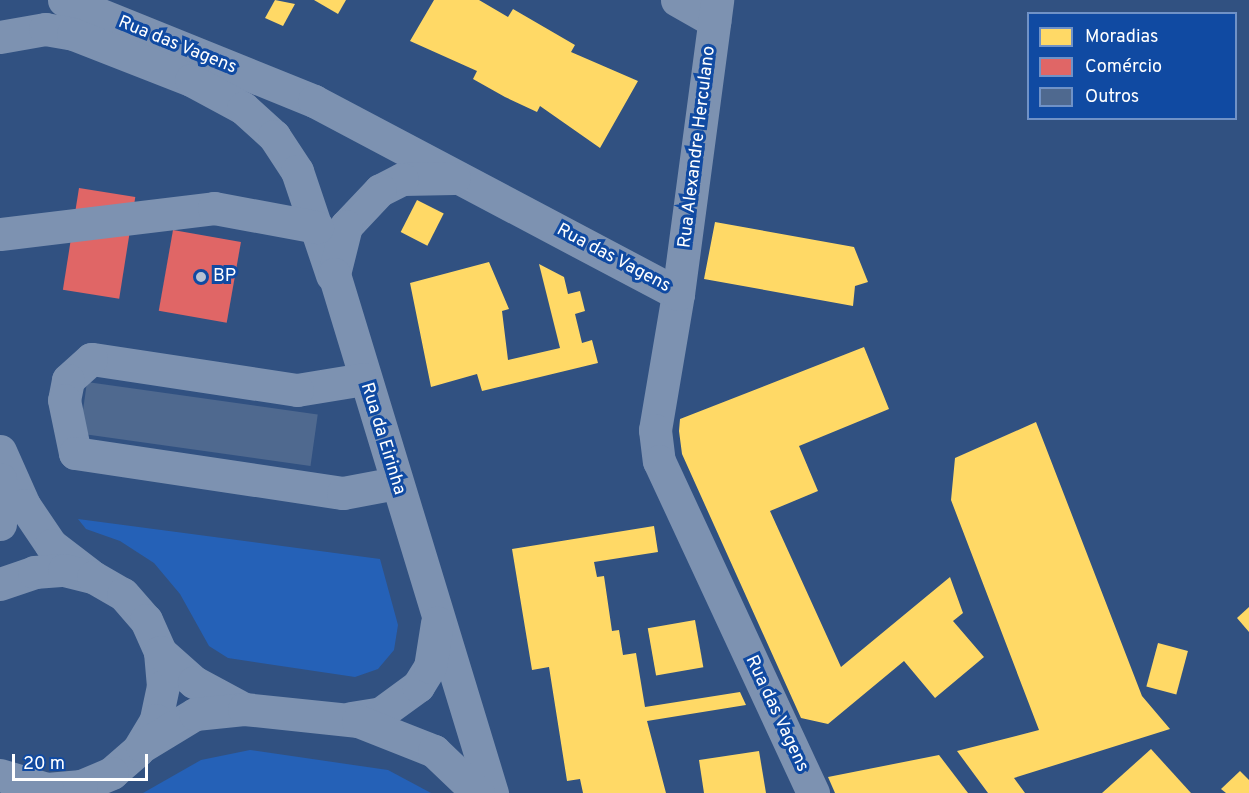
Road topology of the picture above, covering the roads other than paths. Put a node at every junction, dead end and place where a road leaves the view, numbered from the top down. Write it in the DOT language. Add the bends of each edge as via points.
graph roads {
  1 [pos="64,0"];
  2 [pos="677,0"];
  3 [pos="716,10"];
  4 [pos="0,37"];
  5 [pos="475,186"];
  6 [pos="317,227"];
  7 [pos="0,234"];
  8 [pos="678,294"];
  9 [pos="339,298"];
  10 [pos="364,379"];
  11 [pos="0,451"];
  12 [pos="0,478"];
  13 [pos="396,483"];
  14 [pos="0,525"];
  15 [pos="93,577"];
  16 [pos="0,584"];
  17 [pos="438,616"];
  18 [pos="160,652"];
  19 [pos="244,709"];
  20 [pos="334,719"];
  21 [pos="138,750"];
  22 [pos="11,783"];
  23 [pos="110,783"];
  24 [pos="478,793"];
  25 [pos="492,793"];
  26 [pos="813,793"];
  1 -- 5 [label="street, Rua das Vagens" via="314,101"];
  2 -- 3 [label="street"];
  3 -- 8 [label="street, Rua Alexandre Herculano"];
  4 -- 6 [label="street, Rua das Vagens" via="45,29 73,34 232,100 283,147 303,183"];
  5 -- 8 [label="street, Rua das Vagens"];
  5 -- 9 [label="street, Rua da Eirinha" via="451,177 402,179 360,206 337,249"];
  6 -- 7 [label="street" via="214,208"];
  6 -- 9 [label="street, Rua das Vagens"];
  8 -- 26 [label="street, Rua das Vagens" via="655,430 659,461"];
  9 -- 10 [label="street, Rua da Eirinha"];
  10 -- 13 [label="street, Rua da Eirinha"];
  10 -- 13 [label="street" via="297,390 91,359 68,380 64,400 75,453 343,493"];
  11 -- 15 [label="street" via="24,505 51,545"];
  12 -- 14 [label="street"];
  13 -- 17 [label="street, Rua da Eirinha"];
  15 -- 16 [label="street" via="64,570 34,572"];
  15 -- 18 [label="street" via="130,603 146,620"];
  17 -- 20 [label="street" via="436,644 418,686 381,713"];
  17 -- 25 [label="street, Rua da Eirinha"];
  18 -- 19 [label="street" via="194,682"];
  18 -- 21 [label="street" via="163,686 156,720"];
  19 -- 20 [label="street"];
  19 -- 21 [label="street" via="195,714"];
  20 -- 24 [label="street" via="374,724 420,743"];
  21 -- 23 [label="street"];
  22 -- 23 [label="street" via="47,789"];
}
